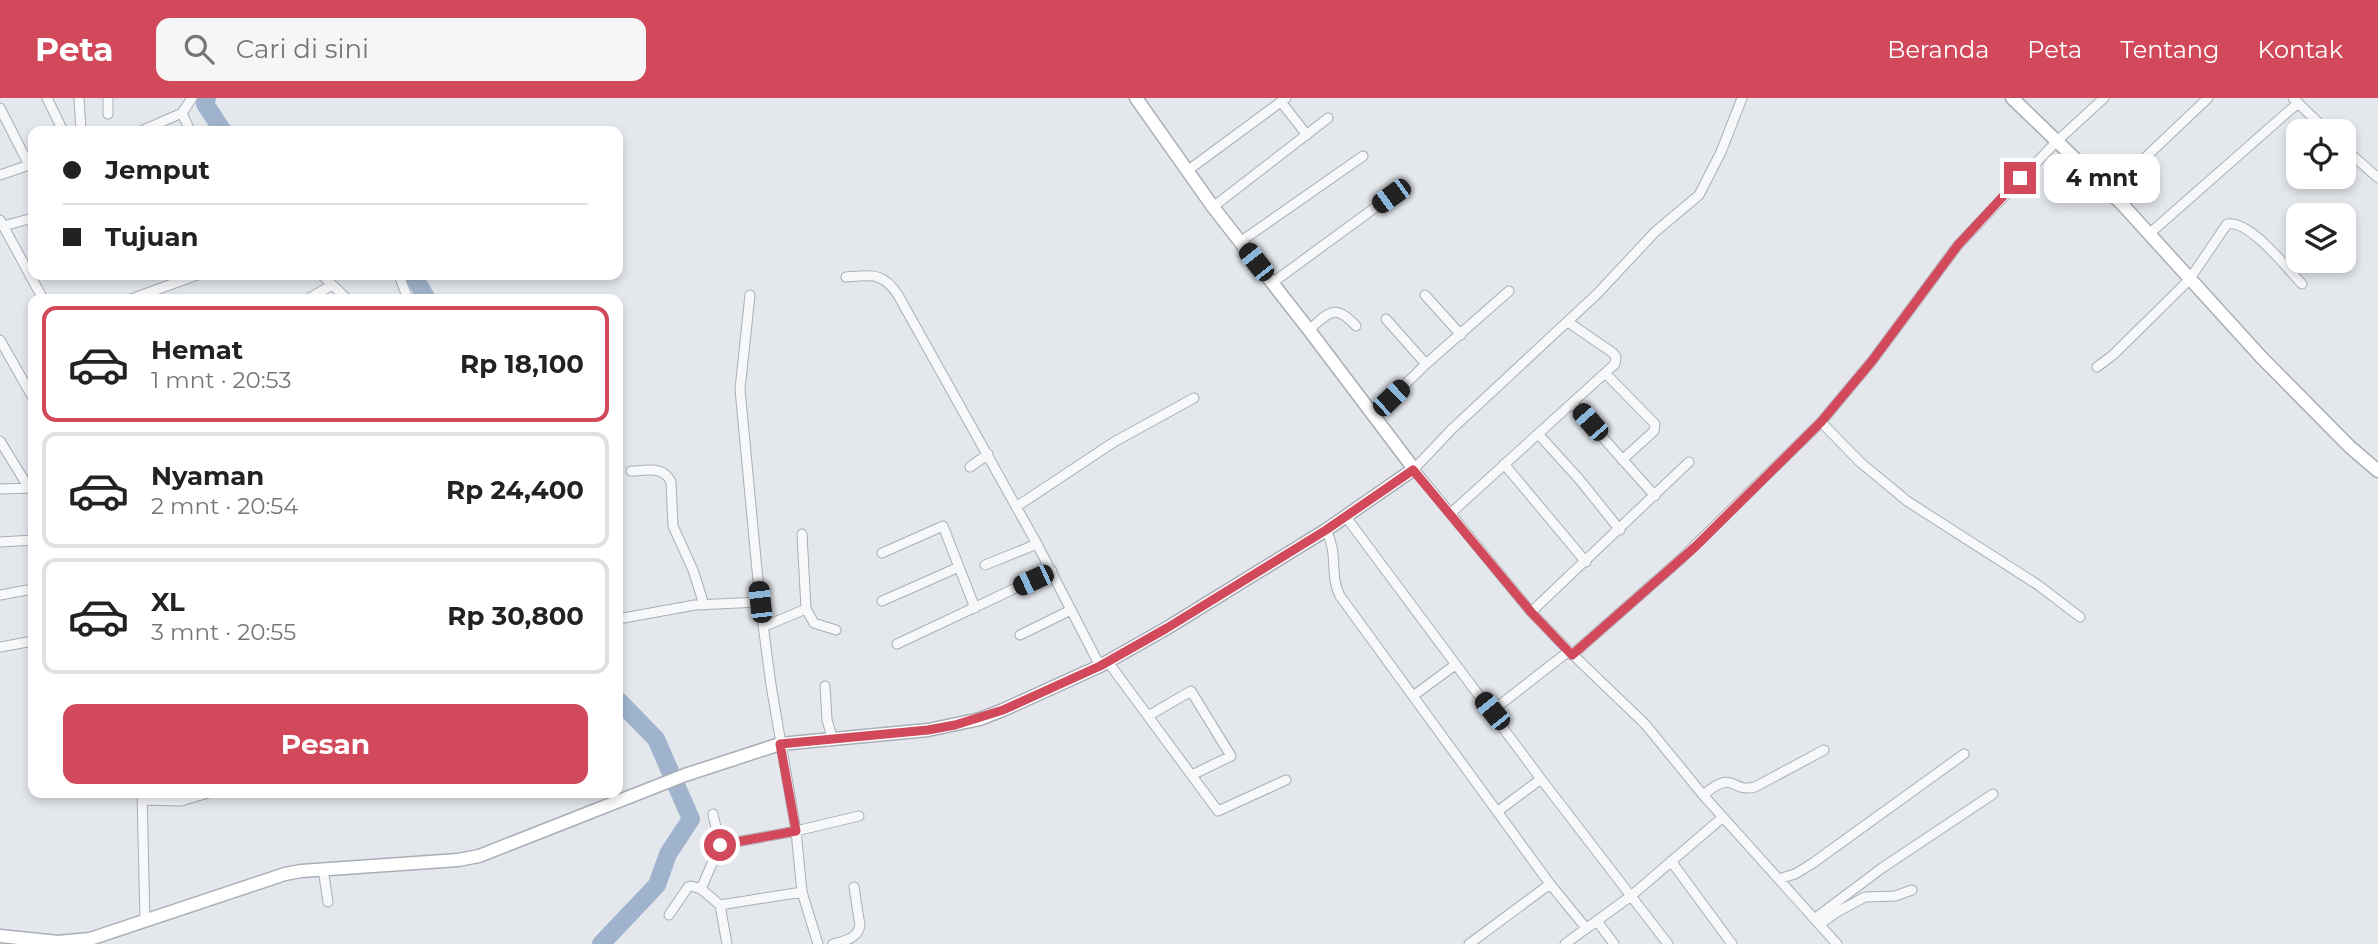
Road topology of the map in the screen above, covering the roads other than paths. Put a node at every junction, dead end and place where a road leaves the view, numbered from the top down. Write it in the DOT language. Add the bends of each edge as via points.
graph roads {
  1 [pos="47,98"];
  2 [pos="79,98"];
  3 [pos="108,98"];
  4 [pos="192,98"];
  5 [pos="1136,98"];
  6 [pos="1742,98"];
  7 [pos="2012,98"];
  8 [pos="2104,98"];
  9 [pos="2208,98"];
  10 [pos="1284,100"];
  11 [pos="2296,100"];
  12 [pos="0,107"];
  13 [pos="182,113"];
  14 [pos="108,114"];
  15 [pos="1328,118"];
  16 [pos="2315,119"];
  17 [pos="61,126"];
  18 [pos="81,126"];
  19 [pos="152,126"];
  20 [pos="188,126"];
  21 [pos="1307,135"];
  22 [pos="2056,142"];
  23 [pos="1363,156"];
  24 [pos="28,159"];
  25 [pos="2356,159"];
  26 [pos="28,166"];
  27 [pos="1187,171"];
  28 [pos="0,175"];
  29 [pos="2378,178"];
  30 [pos="2109,192"];
  31 [pos="1391,196"];
  32 [pos="1213,207"];
  33 [pos="28,220"];
  34 [pos="2,229"];
  35 [pos="2149,234"];
  36 [pos="1240,242"];
  37 [pos="28,266"];
  38 [pos="846,277"];
  39 [pos="184,280"];
  40 [pos="326,280"];
  41 [pos="2189,280"];
  42 [pos="1272,283"];
  43 [pos="2302,284"];
  44 [pos="332,285"];
  45 [pos="1509,291"];
  46 [pos="145,294"];
  47 [pos="317,294"];
  48 [pos="342,294"];
  49 [pos="750,295"];
  50 [pos="1425,295"];
  51 [pos="1386,319"];
  52 [pos="1568,322"];
  53 [pos="1356,326"];
  54 [pos="1310,330"];
  55 [pos="1461,335"];
  56 [pos="0,340"];
  57 [pos="1426,364"];
  58 [pos="2097,367"];
  59 [pos="1605,374"];
  60 [pos="28,389"];
  61 [pos="1194,398"];
  62 [pos="1573,404"];
  63 [pos="1374,415"];
  64 [pos="1821,422"];
  65 [pos="1539,435"];
  66 [pos="0,441"];
  67 [pos="988,454"];
  68 [pos="1622,460"];
  69 [pos="1689,462"];
  70 [pos="1504,464"];
  71 [pos="970,467"];
  72 [pos="1413,470"];
  73 [pos="631,471"];
  74 [pos="2378,471"];
  75 [pos="28,483"];
  76 [pos="28,488"];
  77 [pos="0,489"];
  78 [pos="1655,496"];
  79 [pos="1016,506"];
  80 [pos="1451,513"];
  81 [pos="1346,517"];
  82 [pos="1326,530"];
  83 [pos="1620,530"];
  84 [pos="802,534"];
  85 [pos="28,540"];
  86 [pos="0,542"];
  87 [pos="1037,544"];
  88 [pos="882,552"];
  89 [pos="1586,562"];
  90 [pos="985,565"];
  91 [pos="959,567"];
  92 [pos="1052,571"];
  93 [pos="28,590"];
  94 [pos="0,595"];
  95 [pos="882,601"];
  96 [pos="760,602"];
  97 [pos="704,605"];
  98 [pos="975,608"];
  99 [pos="806,609"];
  100 [pos="1071,610"];
  101 [pos="1531,612"];
  102 [pos="2080,617"];
  103 [pos="623,618"];
  104 [pos="765,626"];
  105 [pos="836,630"];
  106 [pos="1020,635"];
  107 [pos="28,642"];
  108 [pos="897,644"];
  109 [pos="0,648"];
  110 [pos="1570,653"];
  111 [pos="1104,664"];
  112 [pos="1455,665"];
  113 [pos="825,686"];
  114 [pos="1413,696"];
  115 [pos="1492,711"];
  116 [pos="1148,716"];
  117 [pos="832,737"];
  118 [pos="780,744"];
  119 [pos="1824,750"];
  120 [pos="1964,754"];
  121 [pos="1192,775"];
  122 [pos="1541,779"];
  123 [pos="1286,780"];
  124 [pos="1993,794"];
  125 [pos="1703,795"];
  126 [pos="142,798"];
  127 [pos="158,798"];
  128 [pos="191,798"];
  129 [pos="1498,811"];
  130 [pos="713,814"];
  131 [pos="859,816"];
  132 [pos="1723,817"];
  133 [pos="796,831"];
  134 [pos="720,845"];
  135 [pos="1671,861"];
  136 [pos="323,869"];
  137 [pos="1779,879"];
  138 [pos="1550,884"];
  139 [pos="854,887"];
  140 [pos="701,889"];
  141 [pos="1912,890"];
  142 [pos="802,892"];
  143 [pos="1631,896"];
  144 [pos="328,902"];
  145 [pos="720,905"];
  146 [pos="668,915"];
  147 [pos="1597,921"];
  148 [pos="1817,921"];
  149 [pos="145,922"];
  150 [pos="1586,928"];
  151 [pos="0,936"];
  152 [pos="727,944"];
  153 [pos="818,944"];
  154 [pos="832,944"];
  155 [pos="1469,944"];
  156 [pos="1565,944"];
  157 [pos="1614,944"];
  158 [pos="1668,944"];
  159 [pos="1732,944"];
  160 [pos="1837,944"];
  1 -- 17 [label="street"];
  2 -- 18 [label="street"];
  3 -- 14 [label="street"];
  4 -- 13 [label="street"];
  5 -- 27 [label="street"];
  6 -- 52 [label="street" via="1699,195 1655,232"];
  7 -- 22 [label="street"];
  8 -- 22 [label="street"];
  9 -- 30 [label="street"];
  10 -- 21 [label="street"];
  10 -- 27 [label="street"];
  11 -- 16 [label="street"];
  11 -- 35 [label="street"];
  12 -- 24 [label="street"];
  13 -- 19 [label="street"];
  13 -- 20 [label="street"];
  15 -- 21 [label="street"];
  21 -- 32 [label="street"];
  22 -- 30 [label="street"];
  22 -- 64 [label="street" via="1958,245"];
  23 -- 36 [label="street"];
  25 -- 29 [label="street"];
  26 -- 28 [label="street"];
  27 -- 32 [label="street"];
  30 -- 35 [label="street"];
  31 -- 42 [label="street"];
  32 -- 36 [label="street"];
  33 -- 34 [label="street"];
  34 -- 37 [label="street"];
  35 -- 41 [label="street"];
  36 -- 42 [label="street"];
  38 -- 67 [label="street" via="872,275 889,281"];
  39 -- 46 [label="street"];
  40 -- 44 [label="street"];
  41 -- 43 [label="street" via="2232,223 2249,230"];
  41 -- 58 [label="street"];
  41 -- 74 [label="street"];
  42 -- 54 [label="street"];
  44 -- 47 [label="street"];
  44 -- 48 [label="street"];
  45 -- 55 [label="street"];
  49 -- 96 [label="street" via="740,389"];
  50 -- 55 [label="street"];
  51 -- 57 [label="street"];
  52 -- 59 [label="street" via="1616,357"];
  52 -- 72 [label="street"];
  53 -- 54 [label="street" via="1336,311"];
  54 -- 63 [label="street"];
  55 -- 57 [label="street"];
  56 -- 60 [label="street"];
  57 -- 63 [label="street"];
  59 -- 62 [label="street"];
  59 -- 68 [label="street" via="1655,424 1654,431"];
  61 -- 79 [label="street" via="1114,442"];
  62 -- 65 [label="street"];
  62 -- 68 [label="street"];
  63 -- 72 [label="street"];
  64 -- 102 [label="street" via="1860,462 1915,507"];
  64 -- 110 [label="street" via="1682,558"];
  65 -- 70 [label="street"];
  65 -- 83 [label="street"];
  66 -- 75 [label="street"];
  67 -- 71 [label="street"];
  67 -- 79 [label="street"];
  68 -- 78 [label="street"];
  69 -- 78 [label="street"];
  70 -- 80 [label="street"];
  70 -- 89 [label="street"];
  72 -- 80 [label="street"];
  72 -- 81 [label="street"];
  73 -- 97 [label="street" via="660,470 668,476 673,526"];
  76 -- 77 [label="street"];
  78 -- 83 [label="street"];
  79 -- 87 [label="street"];
  80 -- 101 [label="street"];
  81 -- 82 [label="street"];
  81 -- 112 [label="street"];
  82 -- 111 [label="street"];
  82 -- 114 [label="street" via="1333,546 1340,596"];
  83 -- 89 [label="street"];
  84 -- 99 [label="street"];
  85 -- 86 [label="street"];
  87 -- 90 [label="street"];
  87 -- 92 [label="street"];
  88 -- 91 [label="street" via="943,526"];
  89 -- 101 [label="street"];
  91 -- 95 [label="street"];
  91 -- 98 [label="street"];
  92 -- 98 [label="street"];
  92 -- 100 [label="street"];
  93 -- 94 [label="street"];
  96 -- 97 [label="street"];
  96 -- 104 [label="street"];
  97 -- 103 [label="street"];
  98 -- 108 [label="street"];
  99 -- 104 [label="street"];
  99 -- 105 [label="street" via="814,623"];
  100 -- 106 [label="street"];
  100 -- 111 [label="street"];
  101 -- 110 [label="street"];
  104 -- 118 [label="street"];
  107 -- 109 [label="street"];
  110 -- 115 [label="street"];
  110 -- 125 [label="street" via="1645,724"];
  111 -- 116 [label="street"];
  111 -- 117 [label="street" via="1003,710 955,725"];
  112 -- 114 [label="street"];
  112 -- 115 [label="street"];
  113 -- 117 [label="street"];
  114 -- 129 [label="street"];
  115 -- 122 [label="street"];
  116 -- 121 [label="street"];
  116 -- 121 [label="street" via="1191,691 1231,756"];
  117 -- 118 [label="street"];
  118 -- 133 [label="street"];
  118 -- 136 [label="street" via="685,775 479,856"];
  119 -- 125 [label="street" via="1755,787 1720,782"];
  120 -- 137 [label="street" via="1801,871"];
  121 -- 123 [label="street" via="1218,811"];
  122 -- 129 [label="street"];
  122 -- 143 [label="street"];
  124 -- 148 [label="street" via="1882,868"];
  125 -- 132 [label="street"];
  126 -- 149 [label="street"];
  127 -- 128 [label="street"];
  129 -- 138 [label="street"];
  130 -- 134 [label="street"];
  131 -- 133 [label="street"];
  132 -- 135 [label="street"];
  132 -- 137 [label="street"];
  133 -- 134 [label="street"];
  133 -- 142 [label="street"];
  134 -- 140 [label="street"];
  135 -- 143 [label="street"];
  135 -- 159 [label="street"];
  136 -- 144 [label="street"];
  136 -- 149 [label="street" via="285,874"];
  137 -- 148 [label="street"];
  138 -- 150 [label="street"];
  138 -- 155 [label="street"];
  139 -- 154 [label="street" via="859,932"];
  140 -- 145 [label="street"];
  140 -- 146 [label="street" via="688,887"];
  141 -- 148 [label="street" via="1865,897"];
  142 -- 145 [label="street"];
  142 -- 153 [label="street"];
  143 -- 147 [label="street"];
  143 -- 158 [label="street"];
  145 -- 152 [label="street"];
  147 -- 150 [label="street"];
  147 -- 157 [label="street"];
  148 -- 160 [label="street"];
  149 -- 151 [label="street" via="75,941"];
  150 -- 156 [label="street"];
}
